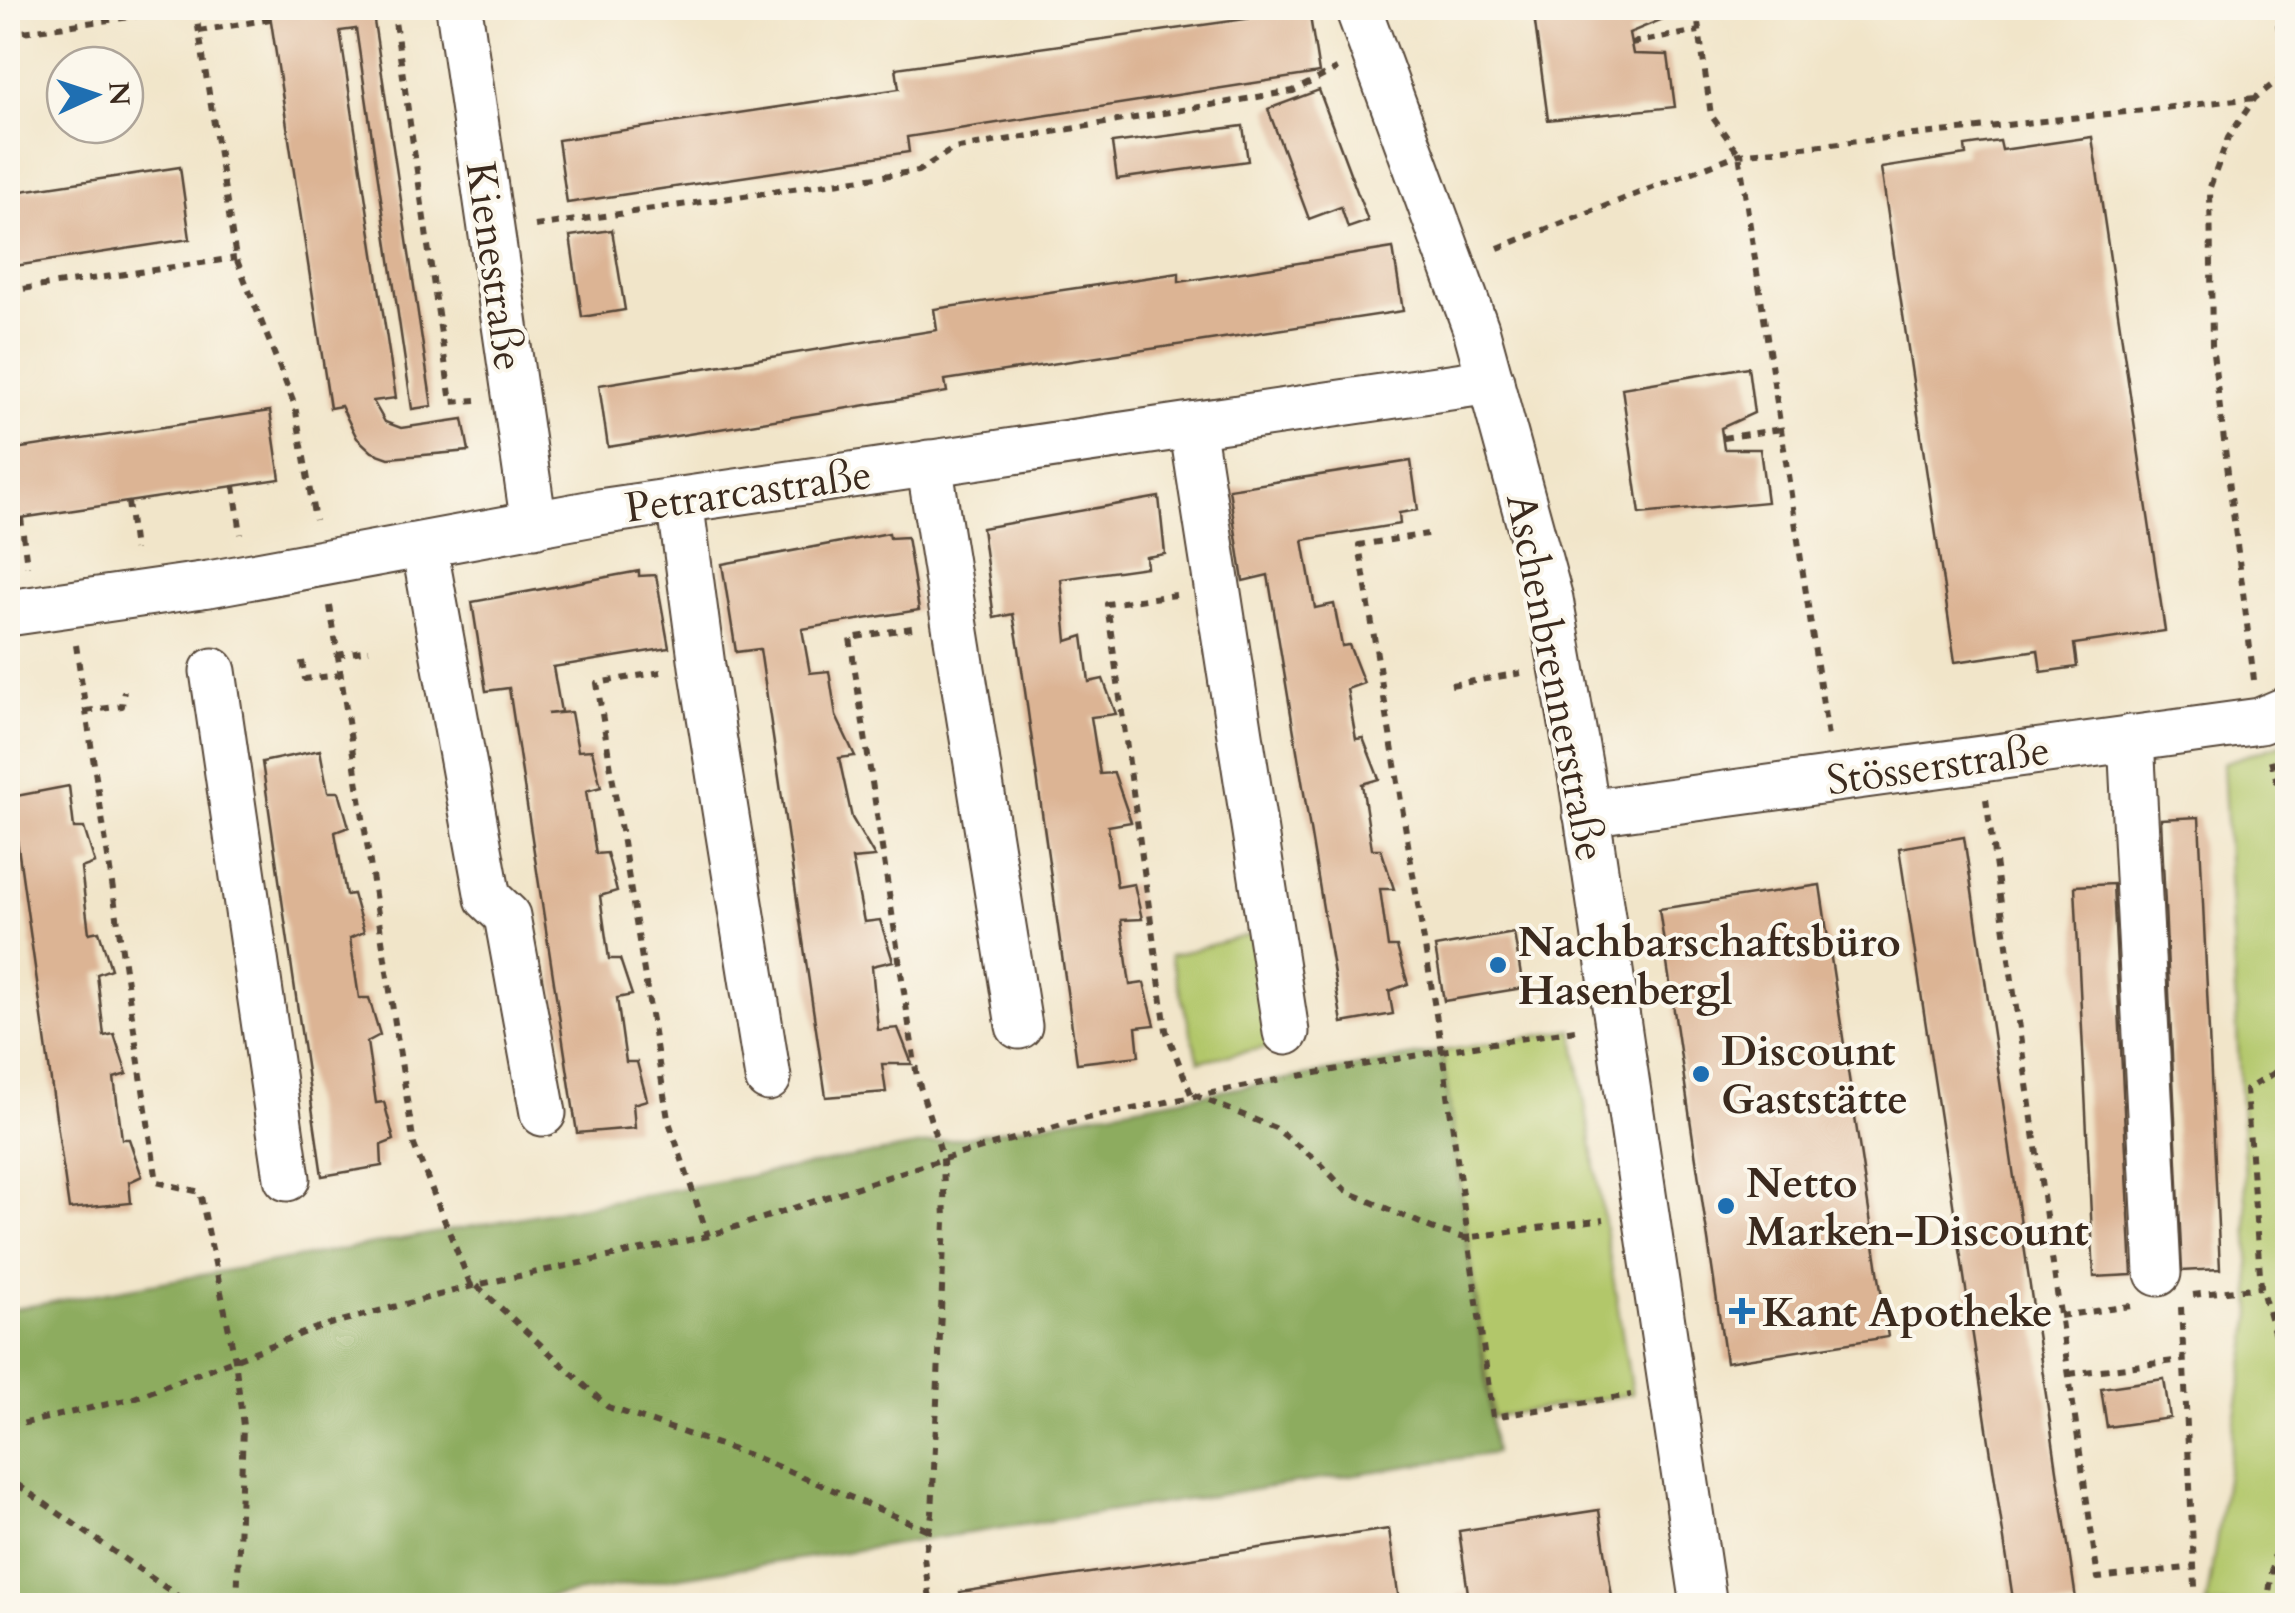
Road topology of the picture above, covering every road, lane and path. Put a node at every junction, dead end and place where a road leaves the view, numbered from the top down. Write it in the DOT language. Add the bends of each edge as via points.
graph roads {
  1 [pos="195,8"];
  2 [pos="393,8"];
  3 [pos="459,8"];
  4 [pos="1358,8"];
  5 [pos="1696,8"];
  6 [pos="2276,8"];
  7 [pos="271,19"];
  8 [pos="199,31"];
  9 [pos="1699,31"];
  10 [pos="8,34"];
  11 [pos="1631,44"];
  12 [pos="1352,61"];
  13 [pos="2286,76"];
  14 [pos="2255,98"];
  15 [pos="1740,154"];
  16 [pos="528,226"];
  17 [pos="1498,248"];
  18 [pos="236,258"];
  19 [pos="8,291"];
  20 [pos="1491,381"];
  21 [pos="515,396"];
  22 [pos="1192,425"];
  23 [pos="1781,429"];
  24 [pos="1723,438"];
  25 [pos="929,464"];
  26 [pos="234,486"];
  27 [pos="680,500"];
  28 [pos="128,502"];
  29 [pos="21,518"];
  30 [pos="534,525"];
  31 [pos="1427,534"];
  32 [pos="241,536"];
  33 [pos="424,546"];
  34 [pos="134,552"];
  35 [pos="322,563"];
  36 [pos="27,568"];
  37 [pos="1217,589"];
  38 [pos="69,604"];
  39 [pos="8,613"];
  40 [pos="953,621"];
  41 [pos="369,650"];
  42 [pos="337,654"];
  43 [pos="302,660"];
  44 [pos="702,666"];
  45 [pos="213,671"];
  46 [pos="1532,671"];
  47 [pos="340,674"];
  48 [pos="1451,685"];
  49 [pos="124,690"];
  50 [pos="86,712"];
  51 [pos="2274,715"];
  52 [pos="2130,738"];
  53 [pos="1980,758"];
  54 [pos="1834,778"];
  55 [pos="1586,813"];
  56 [pos="2288,821"];
  57 [pos="1018,1026"];
  58 [pos="1588,1028"];
  59 [pos="1286,1032"];
  60 [pos="1442,1051"];
  61 [pos="2288,1064"];
  62 [pos="768,1078"];
  63 [pos="1192,1094"];
  64 [pos="542,1113"];
  65 [pos="943,1158"];
  66 [pos="287,1178"];
  67 [pos="1645,1213"];
  68 [pos="708,1236"];
  69 [pos="1465,1238"];
  70 [pos="2158,1273"];
  71 [pos="474,1286"];
  72 [pos="235,1359"];
  73 [pos="2184,1360"];
  74 [pos="2069,1374"];
  75 [pos="1671,1388"];
  76 [pos="8,1427"];
  77 [pos="2288,1456"];
  78 [pos="2288,1464"];
  79 [pos="8,1472"];
  80 [pos="929,1531"];
  81 [pos="2195,1567"];
  82 [pos="192,1606"];
  83 [pos="237,1606"];
  84 [pos="931,1606"];
  85 [pos="1704,1606"];
  86 [pos="2196,1606"];
  87 [pos="2267,1606"];
  1 -- 8 [label="path"];
  1 -- 10 [label="path"];
  2 -- 21 [label="path" via="451,402"];
  3 -- 21 [label="street, Kienestraße"];
  4 -- 20 [label="street, Aschenbrennerstraße"];
  5 -- 9 [label="path"];
  6 -- 13 [label="path"];
  7 -- 8 [label="path"];
  8 -- 18 [label="path"];
  9 -- 11 [label="path"];
  9 -- 15 [label="path" via="1712,115"];
  12 -- 16 [label="path" via="1293,91 953,149 918,171"];
  13 -- 14 [label="path"];
  14 -- 15 [label="path"];
  14 -- 51 [label="path" via="2228,138 2210,187 2208,266 2212,345"];
  15 -- 17 [label="path"];
  15 -- 23 [label="path"];
  18 -- 19 [label="path"];
  18 -- 35 [label="path" via="296,406"];
  20 -- 22 [label="street, Petrarcastraße"];
  20 -- 55 [label="street, Aschenbrennerstraße" via="1550,600"];
  21 -- 30 [label="street, Kienestraße"];
  22 -- 25 [label="street, Petrarcastraße"];
  22 -- 37 [label="street"];
  23 -- 24 [label="path"];
  23 -- 54 [label="path"];
  25 -- 27 [label="street, Petrarcastraße"];
  25 -- 40 [label="street"];
  26 -- 32 [label="path"];
  27 -- 30 [label="street, Petrarcastraße"];
  27 -- 44 [label="street"];
  28 -- 34 [label="path"];
  29 -- 36 [label="path"];
  30 -- 33 [label="street, Petrarcastraße"];
  31 -- 60 [label="path" via="1359,545"];
  33 -- 35 [label="street, Petrarcastraße"];
  33 -- 64 [label="street" via="488,898 507,916"];
  35 -- 38 [label="street, Petrarcastraße"];
  35 -- 42 [label="path"];
  37 -- 59 [label="street"];
  37 -- 63 [label="path" via="1107,604 1166,1030"];
  38 -- 39 [label="street, Petrarcastraße"];
  38 -- 50 [label="path"];
  40 -- 57 [label="street"];
  40 -- 65 [label="path" via="850,638 917,1077"];
  41 -- 42 [label="path"];
  42 -- 47 [label="path"];
  43 -- 47 [label="path" via="306,679"];
  44 -- 62 [label="street"];
  44 -- 68 [label="path" via="597,683 668,1119"];
  45 -- 66 [label="street"];
  46 -- 48 [label="path"];
  47 -- 71 [label="path" via="414,1146"];
  49 -- 50 [label="path" via="122,706"];
  50 -- 72 [label="path" via="157,1182 200,1192"];
  51 -- 52 [label="street, Stösserstraße"];
  51 -- 56 [label="path"];
  52 -- 53 [label="street, Stösserstraße"];
  52 -- 70 [label="street"];
  53 -- 54 [label="street, Stösserstraße"];
  53 -- 74 [label="path"];
  54 -- 55 [label="street, Stösserstraße"];
  55 -- 67 [label="street, Aschenbrennerstraße"];
  58 -- 60 [label="path"];
  60 -- 63 [label="path"];
  60 -- 69 [label="path"];
  61 -- 77 [label="path" via="2246,1090 2261,1287 2280,1352"];
  63 -- 65 [label="path"];
  63 -- 69 [label="path" via="1276,1128 1346,1192"];
  65 -- 68 [label="path"];
  65 -- 80 [label="path"];
  67 -- 69 [label="path"];
  67 -- 75 [label="street, Aschenbrennerstraße"];
  68 -- 71 [label="path"];
  69 -- 75 [label="path" via="1493,1416"];
  70 -- 73 [label="path" via="2178,1280"];
  71 -- 72 [label="path" via="319,1328"];
  71 -- 80 [label="path" via="608,1407 755,1457"];
  72 -- 76 [label="path" via="134,1398"];
  72 -- 83 [label="path" via="243,1426"];
  73 -- 74 [label="path"];
  73 -- 81 [label="path"];
  74 -- 81 [label="path" via="2098,1578"];
  75 -- 85 [label="street, Aschenbrennerstraße"];
  78 -- 87 [label="path"];
  79 -- 82 [label="path" via="18,1486"];
  80 -- 84 [label="path" via="924,1558"];
  81 -- 86 [label="path"];
}
